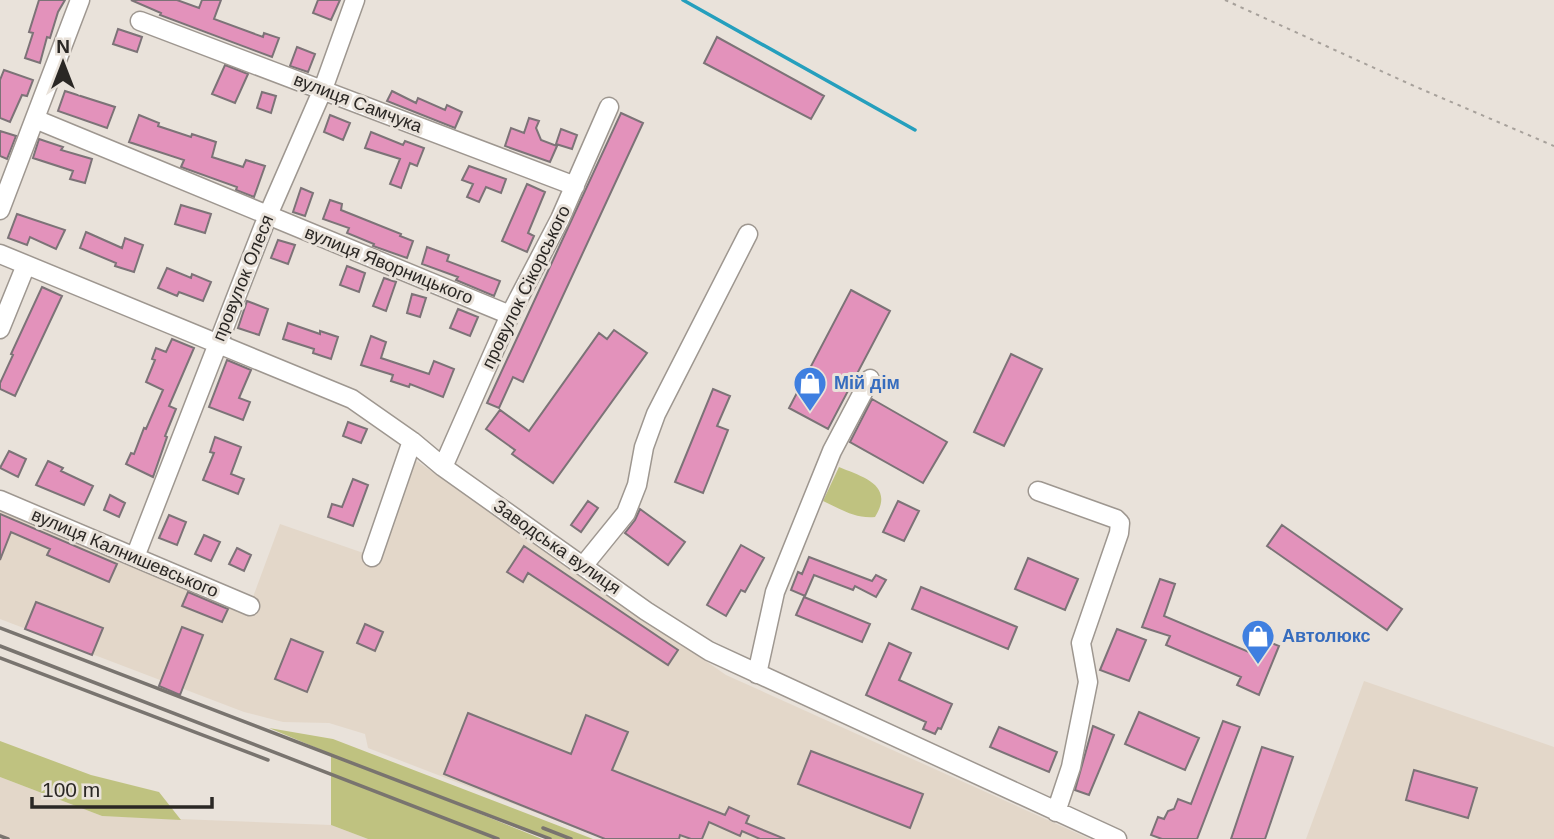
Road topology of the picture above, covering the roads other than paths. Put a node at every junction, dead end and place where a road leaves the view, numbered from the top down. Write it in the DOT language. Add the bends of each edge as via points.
graph roads {
  1 [pos="80,0"];
  2 [pos="355,0"];
  3 [pos="140,21"];
  4 [pos="323,89"];
  5 [pos="609,107"];
  6 [pos="35,119"];
  7 [pos="575,186"];
  8 [pos="0,210"];
  9 [pos="268,215"];
  10 [pos="748,234"];
  11 [pos="0,254"];
  12 [pos="26,265"];
  13 [pos="510,315"];
  14 [pos="0,329"];
  15 [pos="218,342"];
  16 [pos="870,379"];
  17 [pos="412,441"];
  18 [pos="443,467"];
  19 [pos="1038,491"];
  20 [pos="0,500"];
  21 [pos="135,557"];
  22 [pos="372,557"];
  23 [pos="583,566"];
  24 [pos="250,606"];
  25 [pos="757,674"];
  26 [pos="1056,812"];
  27 [pos="1117,839"];
  1 -- 6 [label="street"];
  2 -- 4 [label="street, провулок Олеся"];
  3 -- 4 [label="street, вулиця Самчука"];
  4 -- 7 [label="street, вулиця Самчука"];
  4 -- 9 [label="street, провулок Олеся"];
  5 -- 7 [label="street, провулок Сікорського"];
  6 -- 8 [label="street"];
  6 -- 9 [label="street, вулиця Яворницького"];
  7 -- 13 [label="street, провулок Сікорського"];
  9 -- 13 [label="street, вулиця Яворницького"];
  9 -- 15 [label="street, провулок Олеся"];
  10 -- 23 [label="street" via="656,414 626,513"];
  11 -- 12 [label="street, Заводська вулиця"];
  12 -- 14 [label="street"];
  12 -- 15 [label="street, Заводська вулиця"];
  13 -- 18 [label="street, провулок Сікорського"];
  15 -- 17 [label="street, Заводська вулиця" via="352,399"];
  15 -- 21 [label="street, провулок Олеся"];
  16 -- 25 [label="street" via="832,451 775,592"];
  17 -- 18 [label="street, Заводська вулиця"];
  17 -- 22 [label="street"];
  18 -- 23 [label="street, Заводська вулиця"];
  19 -- 26 [label="street" via="1116,519 1120,528 1081,643 1088,682 1072,768"];
  20 -- 21 [label="street, вулиця Калнишевського"];
  21 -- 24 [label="street, вулиця Калнишевського"];
  23 -- 25 [label="street, Заводська вулиця" via="709,651"];
  25 -- 26 [label="street, Заводська вулиця"];
  26 -- 27 [label="street, Заводська вулиця"];
}
